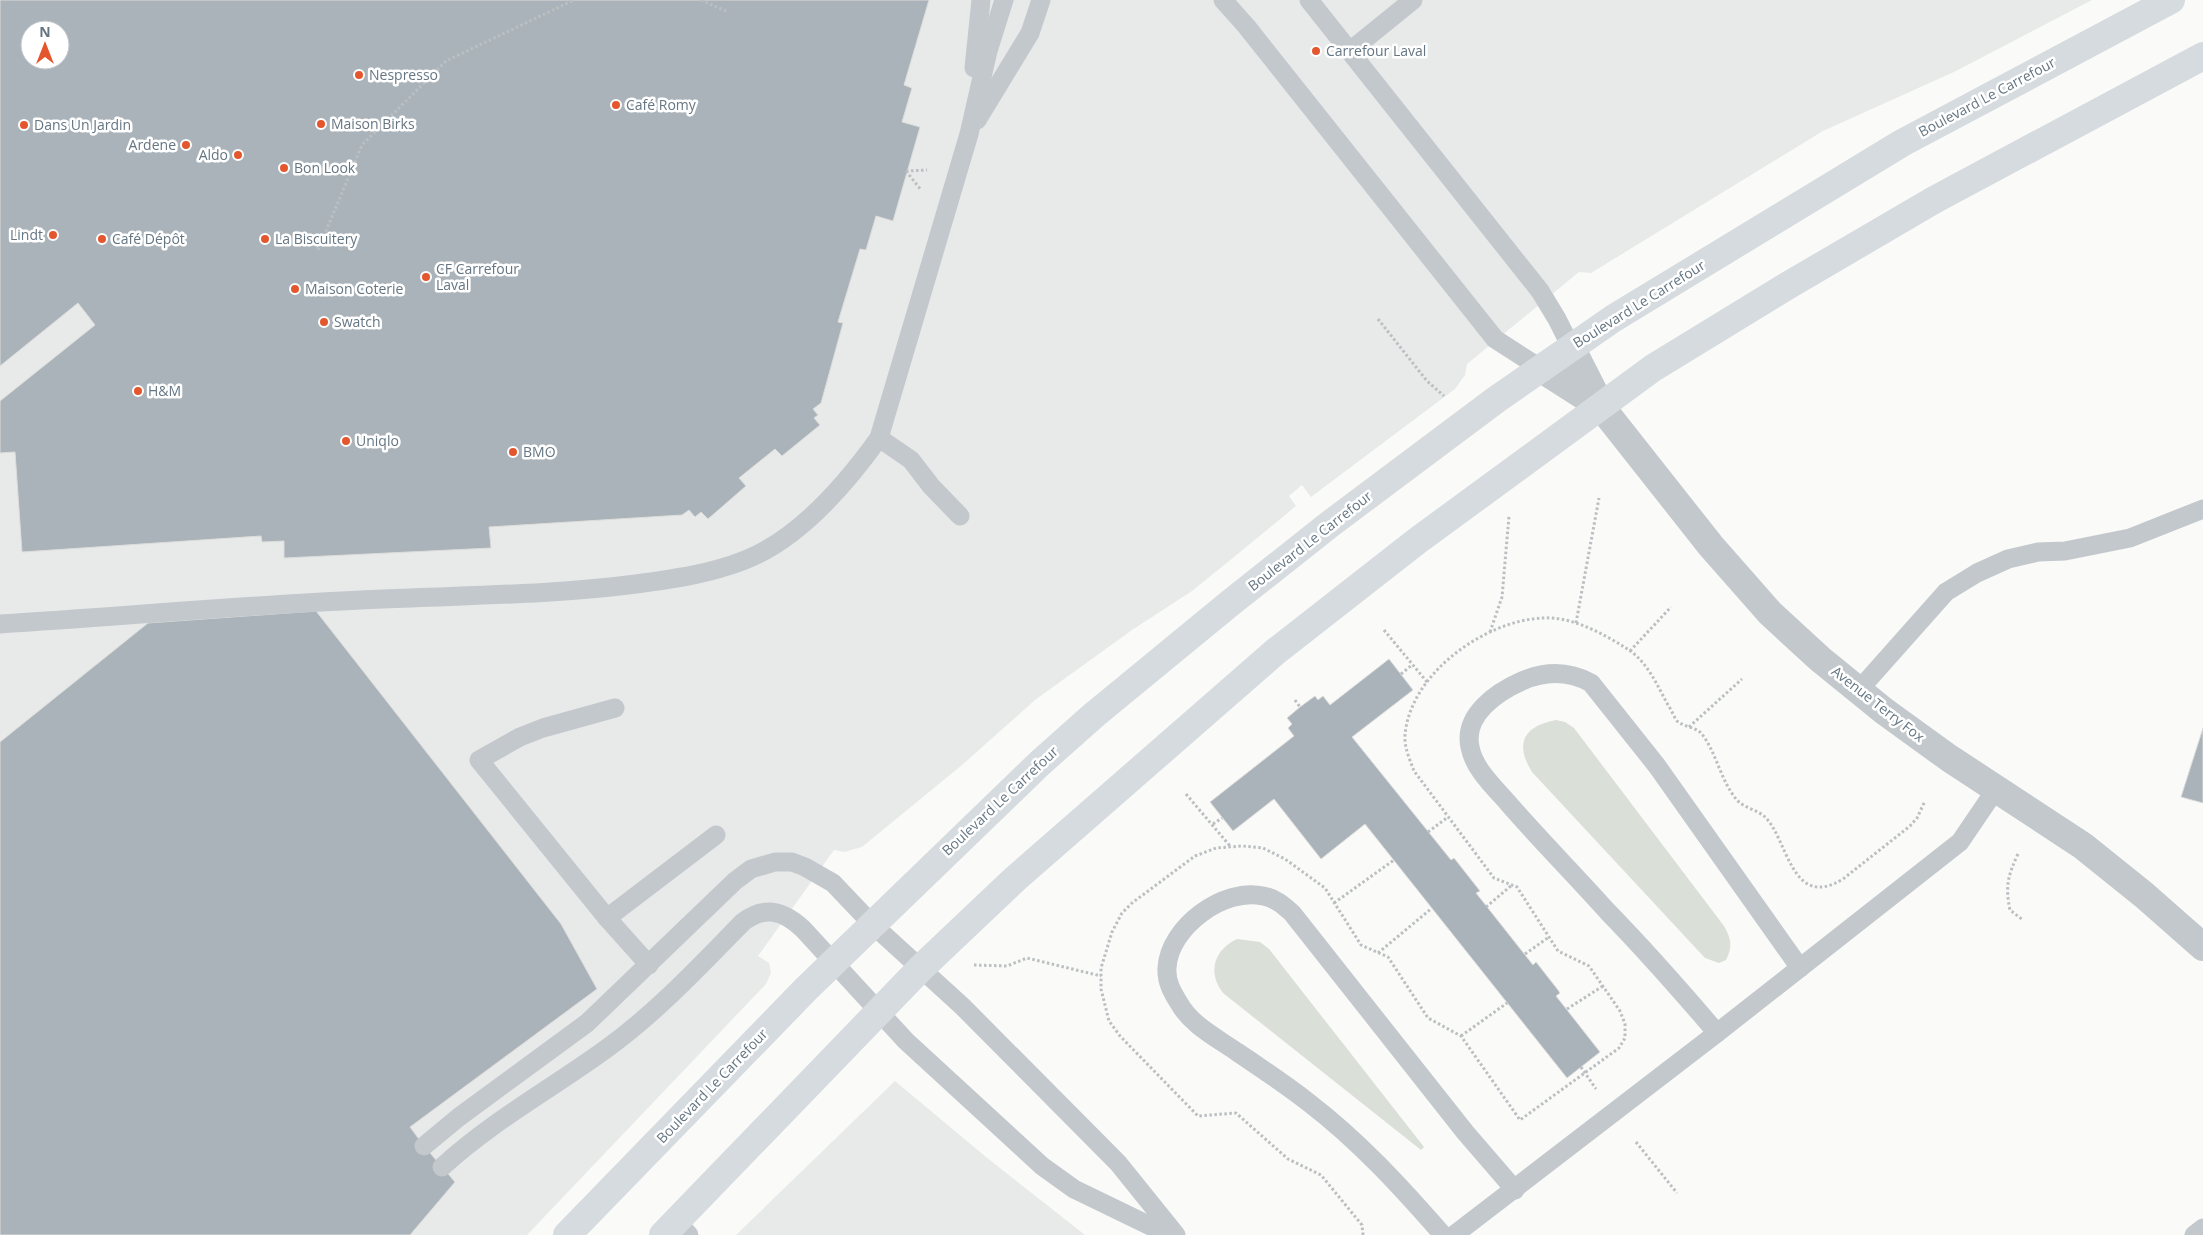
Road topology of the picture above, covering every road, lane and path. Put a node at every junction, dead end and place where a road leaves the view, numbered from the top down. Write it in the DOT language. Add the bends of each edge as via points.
graph roads {
  1 [pos="574,0"];
  2 [pos="702,0"];
  3 [pos="981,0"];
  4 [pos="1004,0"];
  5 [pos="1041,0"];
  6 [pos="1309,0"];
  7 [pos="1413,0"];
  8 [pos="2171,0"];
  9 [pos="1224,2"];
  10 [pos="728,12"];
  11 [pos="1350,51"];
  12 [pos="2203,56"];
  13 [pos="969,134"];
  14 [pos="318,250"];
  15 [pos="1378,319"];
  16 [pos="1571,347"];
  17 [pos="1540,368"];
  18 [pos="1449,401"];
  19 [pos="1602,408"];
  20 [pos="879,438"];
  21 [pos="1599,498"];
  22 [pos="2203,509"];
  23 [pos="1509,515"];
  24 [pos="960,516"];
  25 [pos="1671,607"];
  26 [pos="1576,623"];
  27 [pos="0,624"];
  28 [pos="1384,630"];
  29 [pos="1490,633"];
  30 [pos="1630,651"];
  31 [pos="1412,665"];
  32 [pos="1401,674"];
  33 [pos="1742,679"];
  34 [pos="1427,682"];
  35 [pos="1858,691"];
  36 [pos="1295,700"];
  37 [pos="1300,707"];
  38 [pos="614,708"];
  39 [pos="1689,727"];
  40 [pos="1996,788"];
  41 [pos="1186,794"];
  42 [pos="1925,800"];
  43 [pos="1448,817"];
  44 [pos="1222,818"];
  45 [pos="1213,824"];
  46 [pos="1428,832"];
  47 [pos="716,835"];
  48 [pos="1230,847"];
  49 [pos="2018,854"];
  50 [pos="1394,860"];
  51 [pos="1512,885"];
  52 [pos="1334,903"];
  53 [pos="1486,906"];
  54 [pos="1432,908"];
  55 [pos="606,918"];
  56 [pos="2023,920"];
  57 [pos="872,924"];
  58 [pos="1549,937"];
  59 [pos="2203,947"];
  60 [pos="1378,952"];
  61 [pos="1524,954"];
  62 [pos="833,963"];
  63 [pos="987,964"];
  64 [pos="649,965"];
  65 [pos="921,968"];
  66 [pos="1800,968"];
  67 [pos="1101,976"];
  68 [pos="1603,986"];
  69 [pos="1507,1003"];
  70 [pos="1567,1009"];
  71 [pos="879,1013"];
  72 [pos="1717,1033"];
  73 [pos="1461,1036"];
  74 [pos="1581,1067"];
  75 [pos="1585,1074"];
  76 [pos="1601,1095"];
  77 [pos="1636,1142"];
  78 [pos="424,1146"];
  79 [pos="442,1167"];
  80 [pos="1515,1190"];
  81 [pos="1677,1193"];
  82 [pos="2203,1228"];
  83 [pos="676,1230"];
  84 [pos="567,1235"];
  85 [pos="1169,1235"];
  86 [pos="1176,1235"];
  87 [pos="1363,1235"];
  88 [pos="1443,1235"];
  89 [pos="1454,1235"];
  90 [pos="2194,1235"];
  1 -- 14 [label="path" via="446,61 362,144"];
  2 -- 10 [label="path"];
  3 -- 13 [label="lane"];
  4 -- 13 [label="lane" via="988,50"];
  5 -- 13 [label="lane" via="1030,33"];
  6 -- 11 [label="lane"];
  7 -- 11 [label="lane"];
  8 -- 16 [label="street, Boulevard Le Carrefour" via="1894,147"];
  9 -- 17 [label="lane" via="1495,339"];
  11 -- 16 [label="lane" via="1540,292"];
  12 -- 19 [label="street" via="1871,236 1654,368"];
  13 -- 20 [label="lane"];
  15 -- 18 [label="path" via="1427,381"];
  16 -- 17 [label="street, Boulevard Le Carrefour"];
  16 -- 19 [label="street, Avenue Terry Fox"];
  17 -- 19 [label="street, Avenue Terry Fox"];
  17 -- 57 [label="street, Boulevard Le Carrefour" via="1330,524 1094,715 973,825"];
  19 -- 35 [label="street, Avenue Terry Fox" via="1711,546 1770,613"];
  19 -- 65 [label="street" via="1417,541 1275,652 1070,829"];
  20 -- 24 [label="lane" via="911,460"];
  20 -- 27 [label="lane" via="856,470 815,513 777,543 748,560 715,571 589,590 385,599"];
  21 -- 26 [label="path"];
  22 -- 35 [label="lane" via="2130,538 2065,551 2038,552 2008,559 1977,573 1946,592"];
  23 -- 29 [label="path" via="1502,597"];
  25 -- 30 [label="path"];
  26 -- 29 [label="path" via="1542,618"];
  26 -- 30 [label="path"];
  28 -- 31 [label="path"];
  29 -- 34 [label="path" via="1452,656"];
  30 -- 39 [label="path" via="1650,672 1677,721"];
  31 -- 32 [label="path"];
  31 -- 34 [label="path"];
  33 -- 39 [label="path"];
  34 -- 43 [label="path" via="1414,702 1404,736 1414,771"];
  35 -- 40 [label="street, Avenue Terry Fox"];
  36 -- 37 [label="path"];
  38 -- 55 [label="lane" via="543,728 479,760"];
  39 -- 42 [label="path" via="1700,732 1737,800 1766,818 1797,876 1816,886 1832,886 1888,844 1917,818"];
  40 -- 59 [label="street, Avenue Terry Fox" via="2083,846 2144,894"];
  40 -- 66 [label="lane" via="1960,842"];
  41 -- 45 [label="path"];
  43 -- 46 [label="path"];
  43 -- 51 [label="path" via="1494,878"];
  44 -- 45 [label="path"];
  45 -- 48 [label="path"];
  47 -- 55 [label="lane"];
  48 -- 52 [label="path" via="1263,848 1285,859 1325,888"];
  48 -- 67 [label="path" via="1216,848 1195,856 1158,882 1122,914 1106,949"];
  49 -- 56 [label="path" via="2006,887 2010,910"];
  50 -- 52 [label="path"];
  51 -- 53 [label="path"];
  51 -- 58 [label="path" via="1517,887"];
  52 -- 60 [label="path" via="1361,945"];
  54 -- 60 [label="path"];
  55 -- 64 [label="lane"];
  57 -- 62 [label="street, Boulevard Le Carrefour"];
  57 -- 64 [label="lane" via="833,883 792,862 775,862 750,869"];
  57 -- 65 [label="lane"];
  58 -- 61 [label="path"];
  58 -- 68 [label="path" via="1558,951 1589,966"];
  60 -- 73 [label="path" via="1388,957 1428,1018"];
  62 -- 71 [label="lane"];
  62 -- 79 [label="lane" via="791,918 772,911 752,915 635,1027 491,1126"];
  62 -- 84 [label="street, Boulevard Le Carrefour"];
  63 -- 67 [label="path" via="1007,966 1028,958"];
  64 -- 78 [label="lane" via="587,1023"];
  65 -- 71 [label="street"];
  65 -- 86 [label="lane" via="1118,1163"];
  66 -- 72 [label="lane"];
  66 -- 72 [label="lane" via="1657,766 1590,683 1576,674 1543,674 1501,691 1484,705 1469,734 1474,760 1541,842 1608,911"];
  67 -- 87 [label="path" via="1103,1002 1109,1021 1198,1116 1236,1113 1288,1159 1321,1175 1362,1225"];
  68 -- 70 [label="path"];
  68 -- 75 [label="path" via="1620,1011 1625,1024 1625,1038 1619,1048"];
  69 -- 73 [label="path"];
  71 -- 83 [label="street"];
  71 -- 85 [label="lane" via="1042,1166 1074,1189"];
  72 -- 80 [label="lane"];
  73 -- 75 [label="path" via="1520,1120"];
  74 -- 75 [label="path"];
  75 -- 76 [label="path"];
  77 -- 81 [label="path"];
  80 -- 88 [label="lane" via="1465,1132 1292,913 1279,902 1248,894 1227,898 1210,908 1179,935 1171,949 1167,968 1169,984 1180,1006 1198,1026 1308,1102 1356,1143"];
  80 -- 89 [label="lane"];
  82 -- 90 [label="lane"];
}
